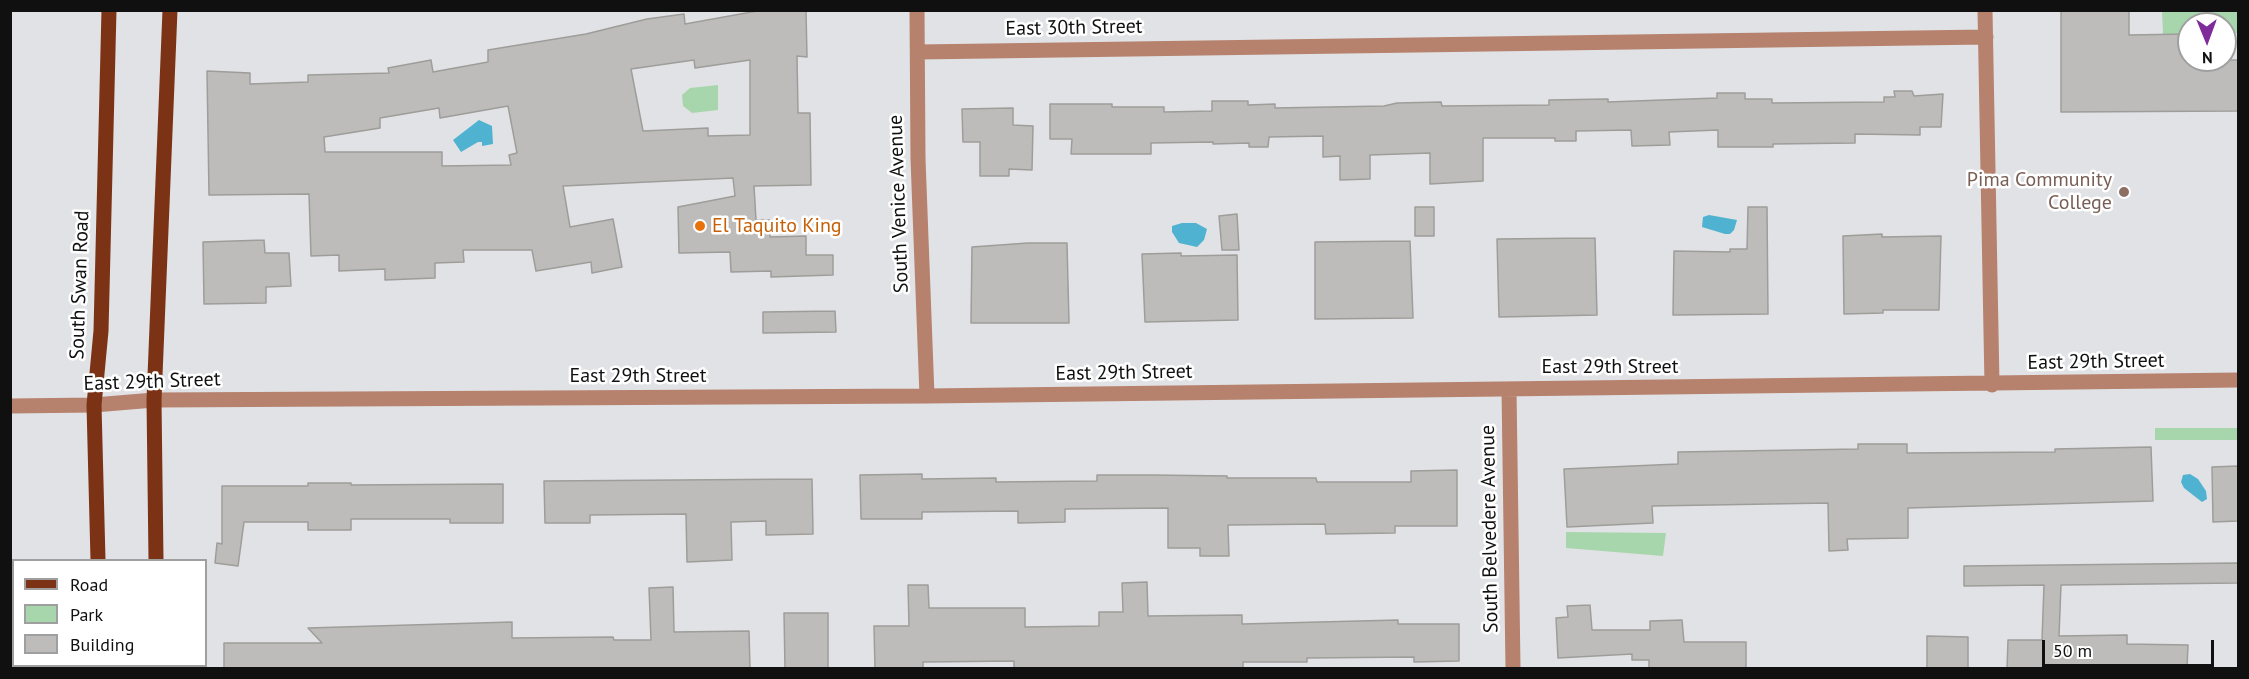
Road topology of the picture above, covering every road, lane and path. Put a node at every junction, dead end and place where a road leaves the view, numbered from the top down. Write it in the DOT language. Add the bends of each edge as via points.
graph roads {
  1 [pos="109,10"];
  2 [pos="170,10"];
  3 [pos="917,10"];
  4 [pos="1986,10"];
  5 [pos="1986,37"];
  6 [pos="918,52"];
  7 [pos="2238,380"];
  8 [pos="1992,385"];
  9 [pos="1509,389"];
  10 [pos="927,396"];
  11 [pos="154,400"];
  12 [pos="94,405"];
  13 [pos="10,406"];
  14 [pos="98,559"];
  15 [pos="156,559"];
  16 [pos="1513,669"];
  1 -- 12 [label="main road, South Swan Road" via="101,331"];
  2 -- 11 [label="main road"];
  3 -- 6 [label="street, South Venice Avenue"];
  4 -- 5 [label="street"];
  5 -- 6 [label="street, East 30th Street"];
  5 -- 8 [label="street"];
  6 -- 10 [label="street, South Venice Avenue"];
  7 -- 8 [label="street, East 29th Street"];
  8 -- 9 [label="street, East 29th Street"];
  9 -- 10 [label="street, East 29th Street"];
  9 -- 16 [label="street, South Belvedere Avenue"];
  10 -- 11 [label="street, East 29th Street"];
  11 -- 12 [label="street, East 29th Street"];
  11 -- 15 [label="main road"];
  12 -- 13 [label="street, East 29th Street"];
  12 -- 14 [label="main road, South Swan Road"];
}
